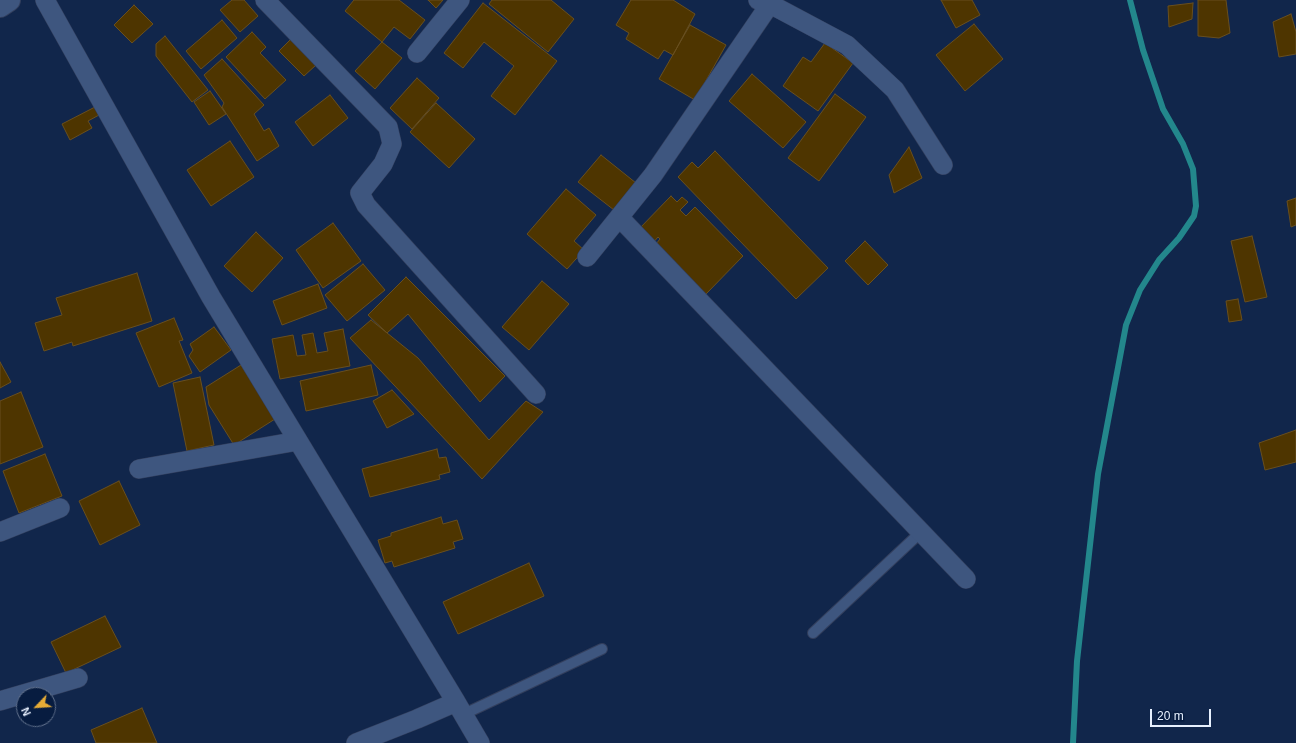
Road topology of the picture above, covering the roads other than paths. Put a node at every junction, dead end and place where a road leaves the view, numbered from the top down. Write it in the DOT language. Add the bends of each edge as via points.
graph roads {
  1 [pos="9,0"];
  2 [pos="45,0"];
  3 [pos="265,0"];
  4 [pos="460,0"];
  5 [pos="773,4"];
  6 [pos="0,6"];
  7 [pos="417,53"];
  8 [pos="943,165"];
  9 [pos="619,217"];
  10 [pos="587,257"];
  11 [pos="536,394"];
  12 [pos="298,440"];
  13 [pos="138,469"];
  14 [pos="60,508"];
  15 [pos="0,532"];
  16 [pos="921,532"];
  17 [pos="966,579"];
  18 [pos="813,633"];
  19 [pos="602,649"];
  20 [pos="78,678"];
  21 [pos="0,701"];
  22 [pos="459,708"];
  23 [pos="356,743"];
  24 [pos="480,743"];
  1 -- 6 [label="main road"];
  2 -- 12 [label="street" via="212,298"];
  3 -- 11 [label="street" via="388,127 392,144 383,164 360,193 366,205"];
  4 -- 7 [label="street"];
  5 -- 8 [label="street" via="847,45 895,90"];
  5 -- 9 [label="street" via="653,175"];
  9 -- 10 [label="street"];
  9 -- 16 [label="street"];
  12 -- 13 [label="street"];
  12 -- 22 [label="street"];
  14 -- 15 [label="street"];
  16 -- 17 [label="street"];
  16 -- 18 [label="lane"];
  19 -- 22 [label="lane"];
  20 -- 21 [label="street"];
  22 -- 23 [label="street" via="417,719"];
  22 -- 24 [label="street"];
}
